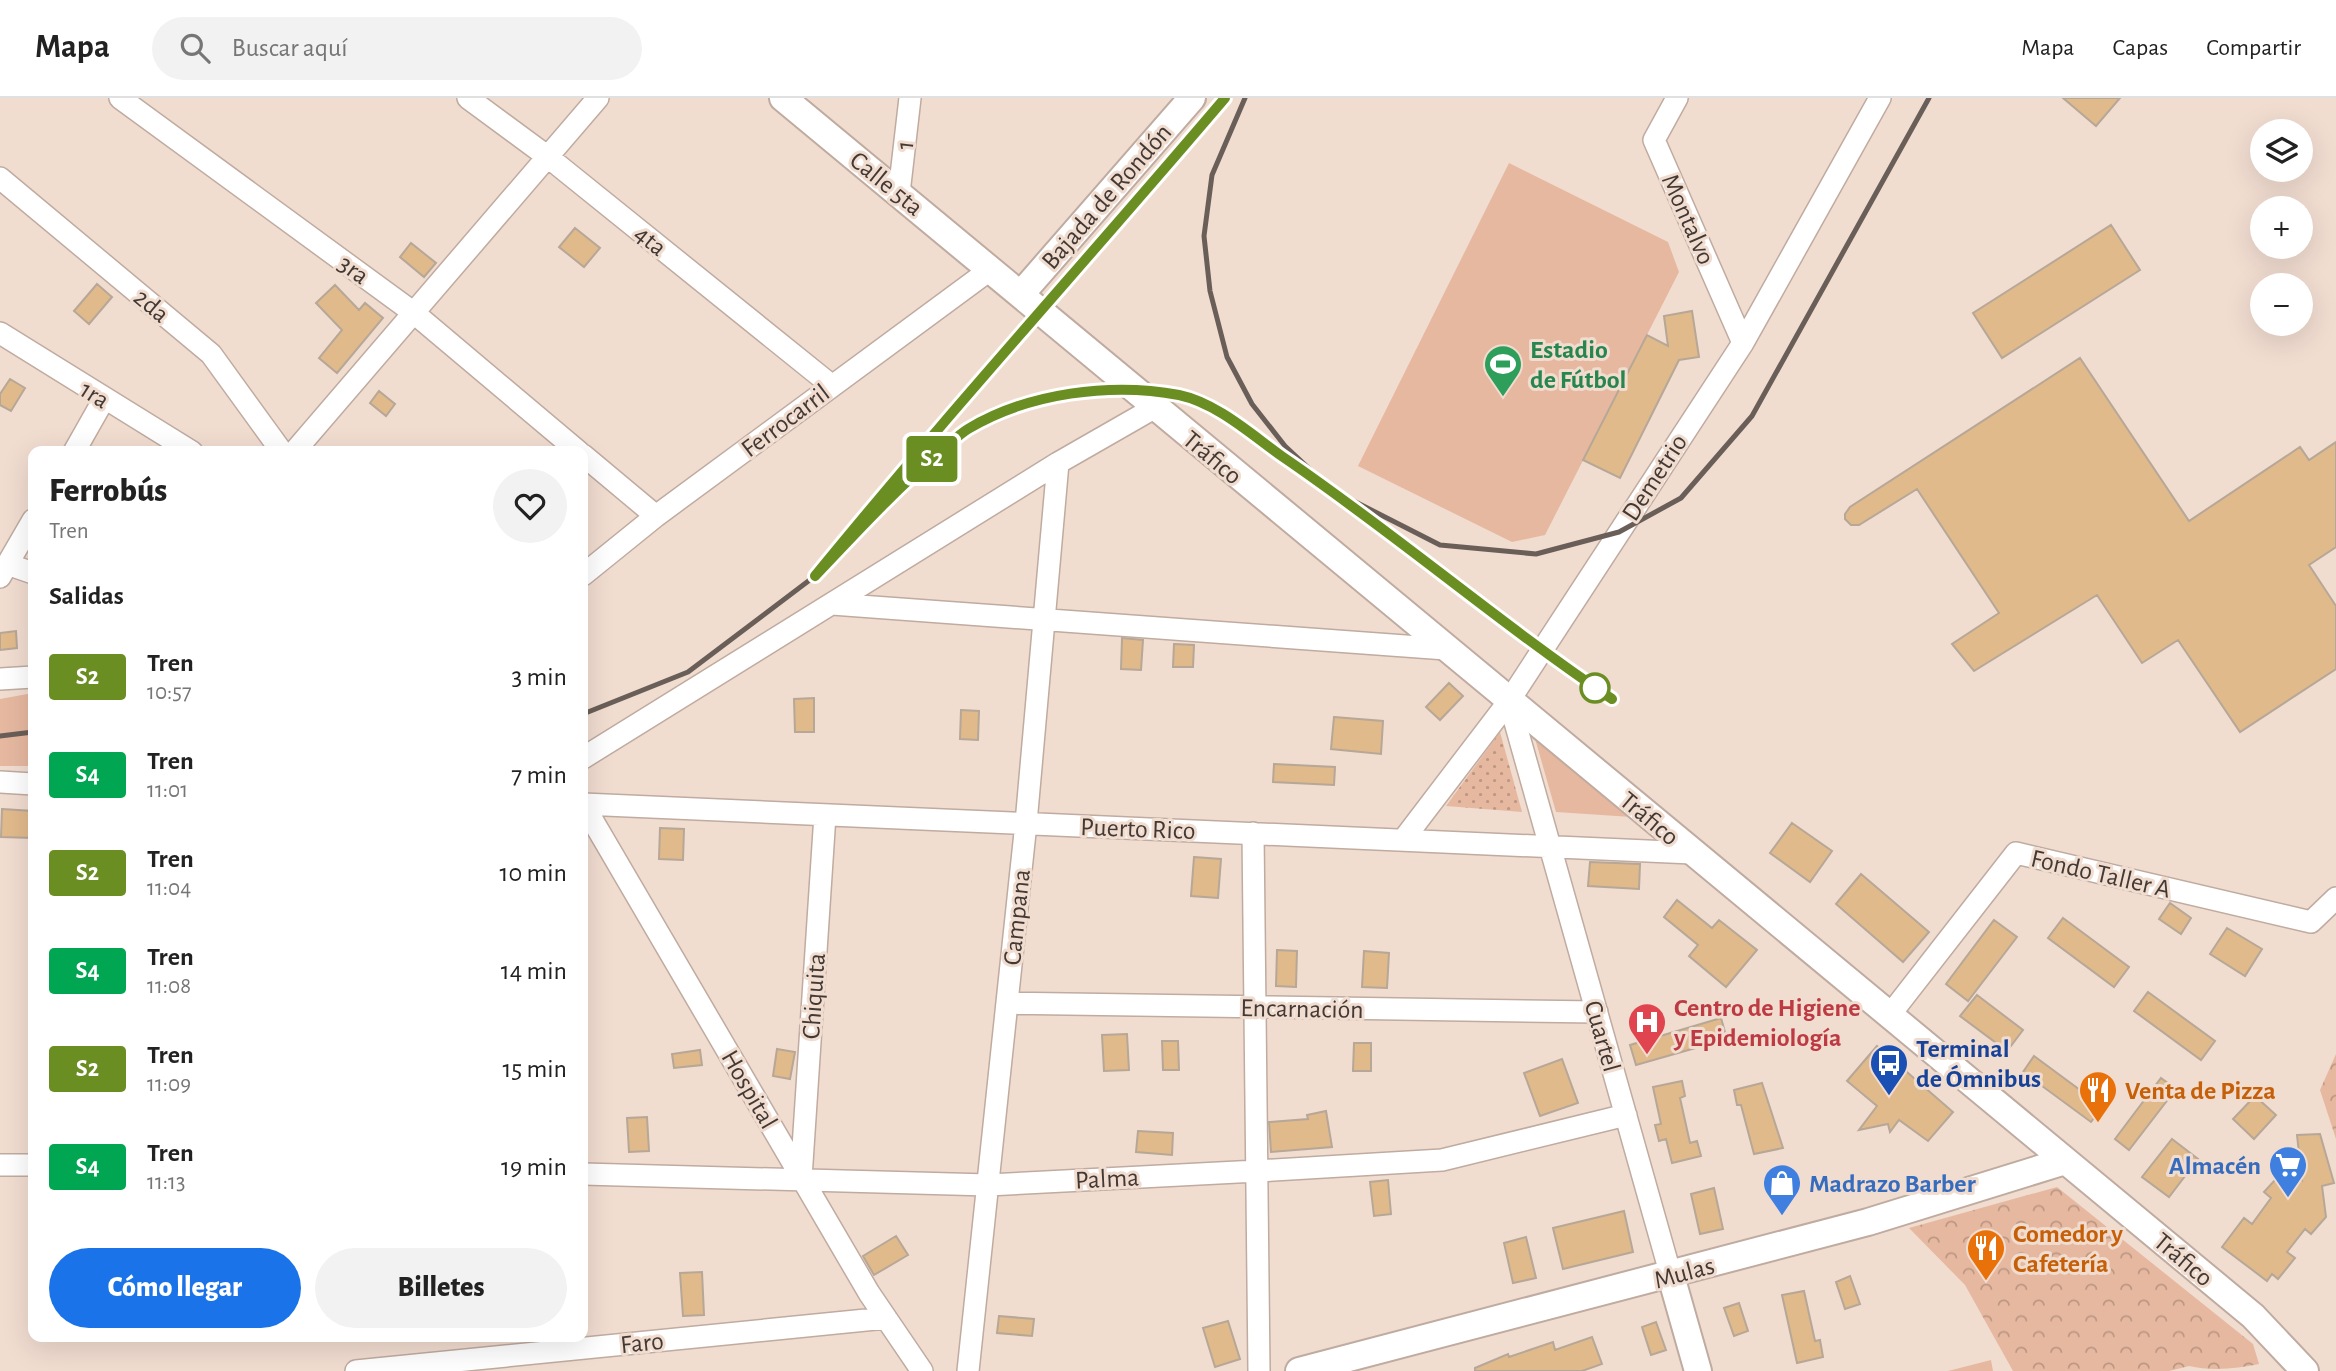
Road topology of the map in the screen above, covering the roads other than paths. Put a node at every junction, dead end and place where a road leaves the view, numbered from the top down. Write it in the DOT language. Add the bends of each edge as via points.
graph roads {
  1 [pos="120,98"];
  2 [pos="468,98"];
  3 [pos="598,98"];
  4 [pos="783,98"];
  5 [pos="910,98"];
  6 [pos="1192,98"];
  7 [pos="1677,98"];
  8 [pos="1880,98"];
  9 [pos="548,157"];
  10 [pos="0,178"];
  11 [pos="899,193"];
  12 [pos="991,269"];
  13 [pos="1021,294"];
  14 [pos="414,313"];
  15 [pos="0,333"];
  16 [pos="1742,343"];
  17 [pos="831,385"];
  18 [pos="104,400"];
  19 [pos="1154,408"];
  20 [pos="77,446"];
  21 [pos="182,446"];
  22 [pos="278,446"];
  23 [pos="299,446"];
  24 [pos="573,446"];
  25 [pos="588,459"];
  26 [pos="1058,463"];
  27 [pos="656,516"];
  28 [pos="28,529"];
  29 [pos="4,571"];
  30 [pos="588,571"];
  31 [pos="28,573"];
  32 [pos="832,604"];
  33 [pos="1043,619"];
  34 [pos="1446,649"];
  35 [pos="28,677"];
  36 [pos="0,679"];
  37 [pos="1509,701"];
  38 [pos="588,755"];
  39 [pos="0,782"];
  40 [pos="28,784"];
  41 [pos="588,804"];
  42 [pos="588,813"];
  43 [pos="825,814"];
  44 [pos="1026,823"];
  45 [pos="1253,833"];
  46 [pos="1403,840"];
  47 [pos="1550,846"];
  48 [pos="1692,853"];
  49 [pos="2336,898"];
  50 [pos="1007,1003"];
  51 [pos="1255,1007"];
  52 [pos="1597,1012"];
  53 [pos="1889,1016"];
  54 [pos="1626,1115"];
  55 [pos="2065,1161"];
  56 [pos="0,1165"];
  57 [pos="28,1165"];
  58 [pos="1256,1171"];
  59 [pos="588,1174"];
  60 [pos="802,1178"];
  61 [pos="988,1185"];
  62 [pos="1671,1276"];
  63 [pos="886,1318"];
  64 [pos="484,1355"];
  65 [pos="356,1371"];
  66 [pos="922,1371"];
  67 [pos="968,1371"];
  68 [pos="1259,1371"];
  69 [pos="1299,1371"];
  70 [pos="1698,1371"];
  71 [pos="2305,1371"];
  1 -- 14 [label="street, 3ra"];
  2 -- 9 [label="street, 4ta"];
  3 -- 9 [label="street"];
  4 -- 11 [label="street, Calle 5ta"];
  5 -- 11 [label="street, 1"];
  6 -- 13 [label="street, Bajada de Rondón"];
  7 -- 16 [label="street, Montalvo" via="1654,140"];
  8 -- 16 [label="street, Demetrio"];
  9 -- 14 [label="street"];
  9 -- 17 [label="street, 4ta"];
  10 -- 22 [label="street, 2da" via="211,354"];
  11 -- 12 [label="street, Calle 5ta"];
  12 -- 13 [label="street, Tráfico"];
  12 -- 17 [label="street, Ferrocarril"];
  13 -- 19 [label="street, Tráfico"];
  14 -- 23 [label="street"];
  14 -- 24 [label="street, 3ra"];
  15 -- 18 [label="street, 1ra"];
  16 -- 37 [label="street, Demetrio"];
  17 -- 27 [label="street, Ferrocarril"];
  18 -- 20 [label="street"];
  18 -- 21 [label="street, 1ra"];
  19 -- 26 [label="street"];
  19 -- 34 [label="street, Tráfico"];
  25 -- 27 [label="street, 3ra"];
  26 -- 32 [label="street"];
  26 -- 33 [label="street, Campana"];
  27 -- 30 [label="street, Ferrocarril"];
  28 -- 29 [label="street"];
  29 -- 31 [label="street"];
  32 -- 33 [label="street"];
  32 -- 38 [label="street"];
  33 -- 34 [label="street"];
  33 -- 44 [label="street, Campana"];
  34 -- 37 [label="street, Tráfico"];
  35 -- 36 [label="street"];
  37 -- 46 [label="street, Demetrio"];
  37 -- 47 [label="street, Cuartel"];
  37 -- 48 [label="street, Tráfico"];
  39 -- 40 [label="street"];
  41 -- 43 [label="street, Puerto Rico"];
  42 -- 60 [label="street, Hospital"];
  43 -- 44 [label="street, Puerto Rico"];
  43 -- 60 [label="street, Chiquita"];
  44 -- 45 [label="street, Puerto Rico"];
  44 -- 50 [label="street, Campana"];
  45 -- 46 [label="street, Puerto Rico"];
  45 -- 51 [label="street"];
  46 -- 47 [label="street, Puerto Rico"];
  47 -- 48 [label="street, Puerto Rico"];
  47 -- 52 [label="street, Cuartel"];
  48 -- 53 [label="street, Tráfico"];
  49 -- 53 [label="street, Fondo Taller A" via="2311,922 2017,853"];
  50 -- 51 [label="street, Encarnación"];
  50 -- 61 [label="street, Campana"];
  51 -- 52 [label="street, Encarnación"];
  51 -- 58 [label="street"];
  52 -- 54 [label="street, Cuartel"];
  53 -- 55 [label="street, Tráfico"];
  54 -- 58 [label="street, Palma" via="1442,1160"];
  54 -- 62 [label="street, Cuartel"];
  55 -- 62 [label="street, Mulas"];
  55 -- 71 [label="street, Tráfico" via="2253,1316"];
  56 -- 57 [label="street"];
  58 -- 61 [label="street, Palma"];
  58 -- 68 [label="street"];
  59 -- 60 [label="street, Palma"];
  60 -- 61 [label="street, Palma"];
  60 -- 63 [label="street, Hospital"];
  61 -- 67 [label="street, Campana"];
  62 -- 69 [label="street, Mulas"];
  62 -- 70 [label="street, Cuartel"];
  63 -- 64 [label="street, Faro"];
  63 -- 66 [label="street, Hospital"];
  64 -- 65 [label="street, Faro"];
}
